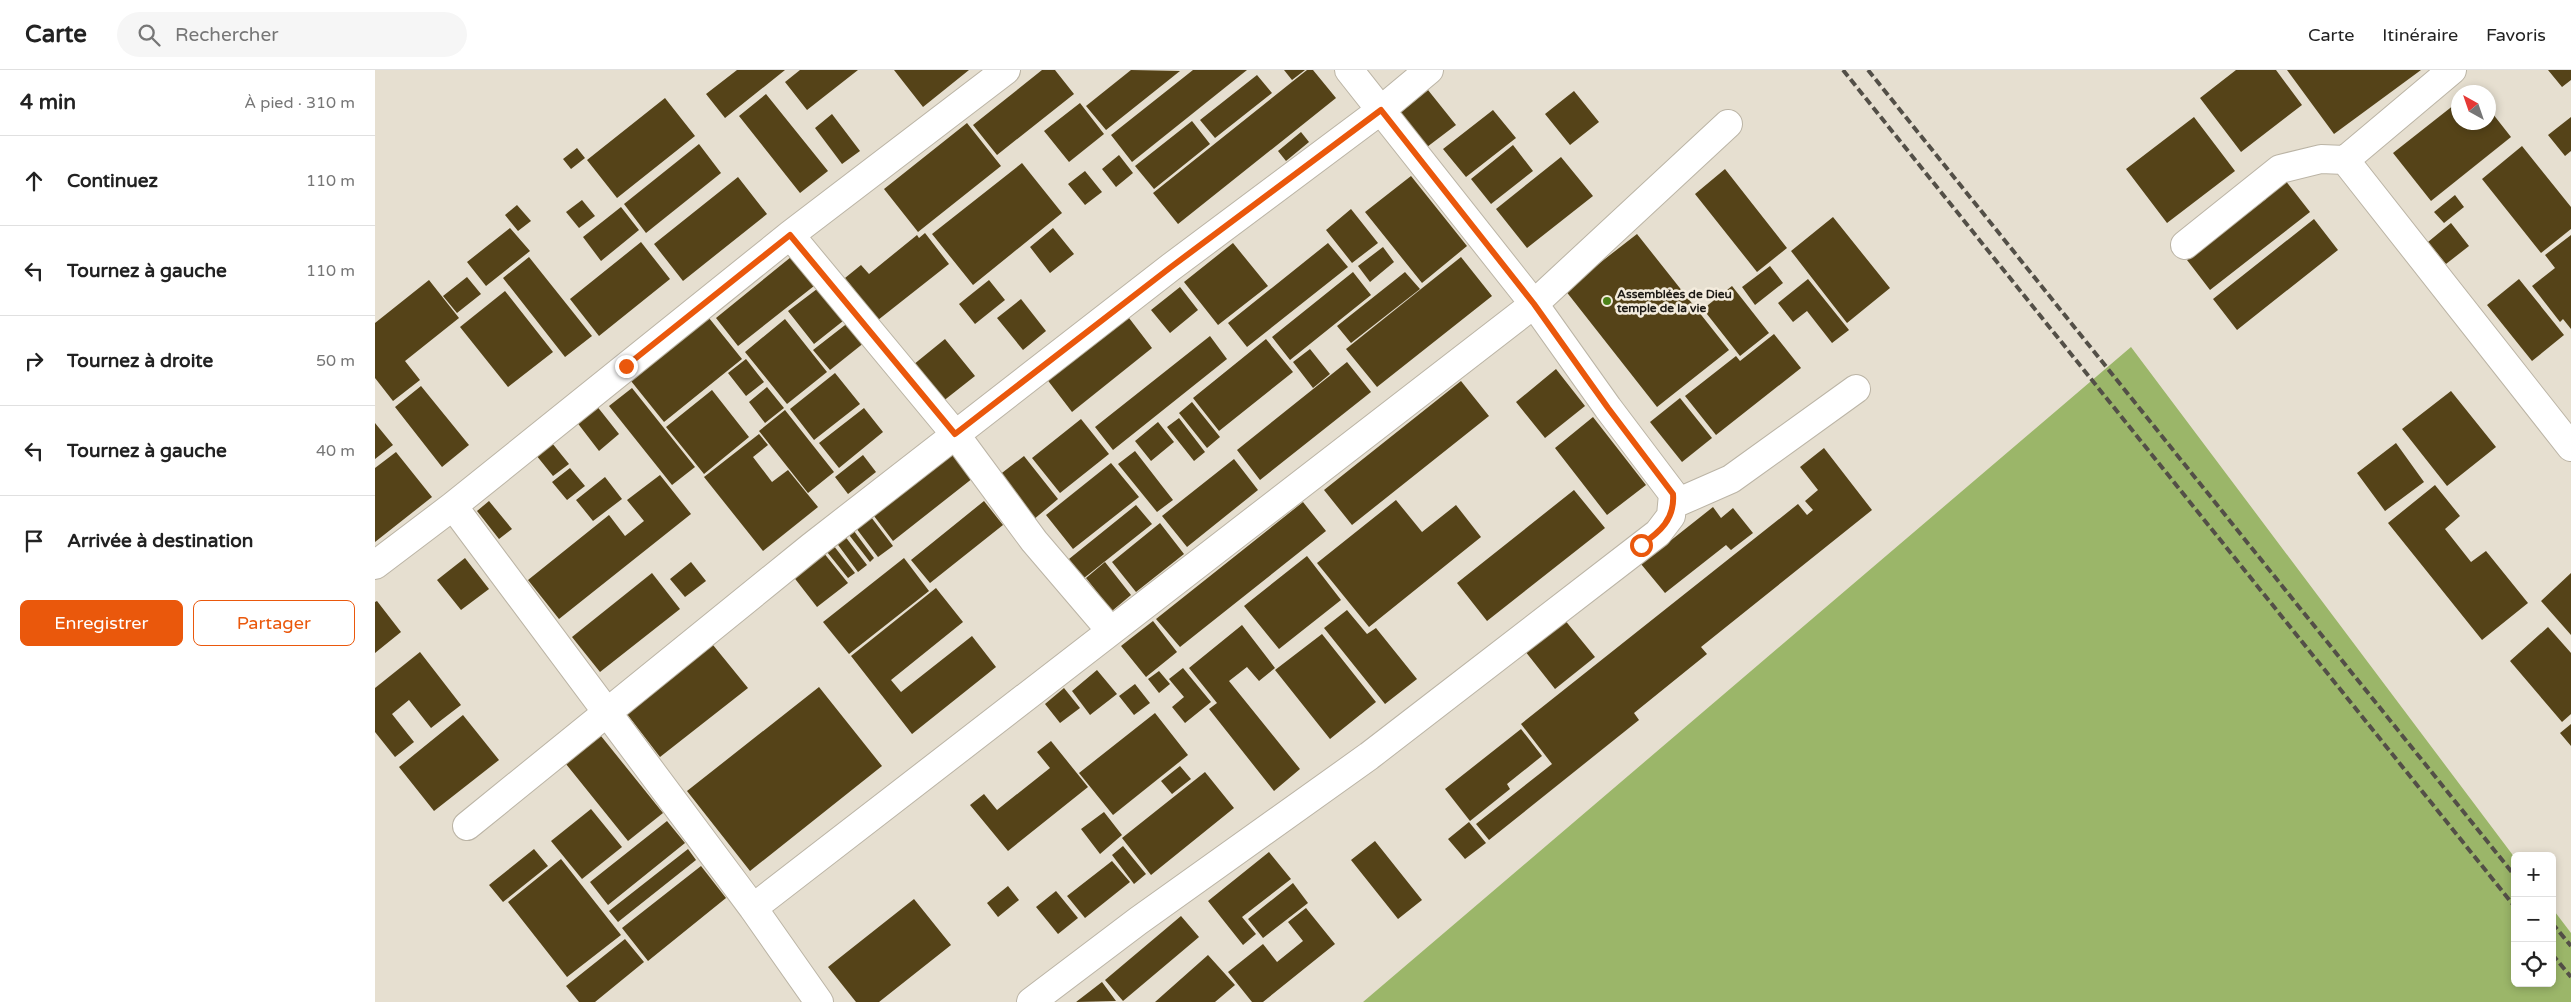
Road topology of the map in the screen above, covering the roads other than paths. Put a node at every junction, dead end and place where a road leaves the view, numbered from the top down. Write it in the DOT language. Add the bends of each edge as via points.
graph roads {
  1 [pos="1006,70"];
  2 [pos="1349,70"];
  3 [pos="1429,70"];
  4 [pos="2451,70"];
  5 [pos="1381,110"];
  6 [pos="1728,124"];
  7 [pos="2345,160"];
  8 [pos="790,235"];
  9 [pos="2185,245"];
  10 [pos="1534,304"];
  11 [pos="1856,389"];
  12 [pos="955,434"];
  13 [pos="2571,446"];
  14 [pos="1674,504"];
  15 [pos="453,506"];
  16 [pos="375,565"];
  17 [pos="1110,630"];
  18 [pos="606,713"];
  19 [pos="467,826"];
  20 [pos="753,908"];
  21 [pos="819,1002"];
  22 [pos="1031,1002"];
  1 -- 8 [label="street"];
  2 -- 5 [label="street"];
  3 -- 5 [label="street"];
  4 -- 7 [label="street"];
  5 -- 10 [label="street"];
  5 -- 12 [label="street"];
  6 -- 10 [label="street"];
  7 -- 9 [label="street" via="2321,159 2280,169"];
  7 -- 13 [label="street"];
  8 -- 12 [label="street"];
  8 -- 15 [label="street"];
  10 -- 14 [label="street" via="1673,494"];
  10 -- 17 [label="street"];
  11 -- 14 [label="street" via="1731,479"];
  12 -- 17 [label="street" via="1034,541"];
  12 -- 18 [label="street"];
  14 -- 22 [label="street" via="1671,516 1658,533 1369,756 1138,921"];
  15 -- 16 [label="street"];
  15 -- 18 [label="street"];
  17 -- 20 [label="street"];
  18 -- 19 [label="street"];
  18 -- 20 [label="street"];
  20 -- 21 [label="street"];
}
